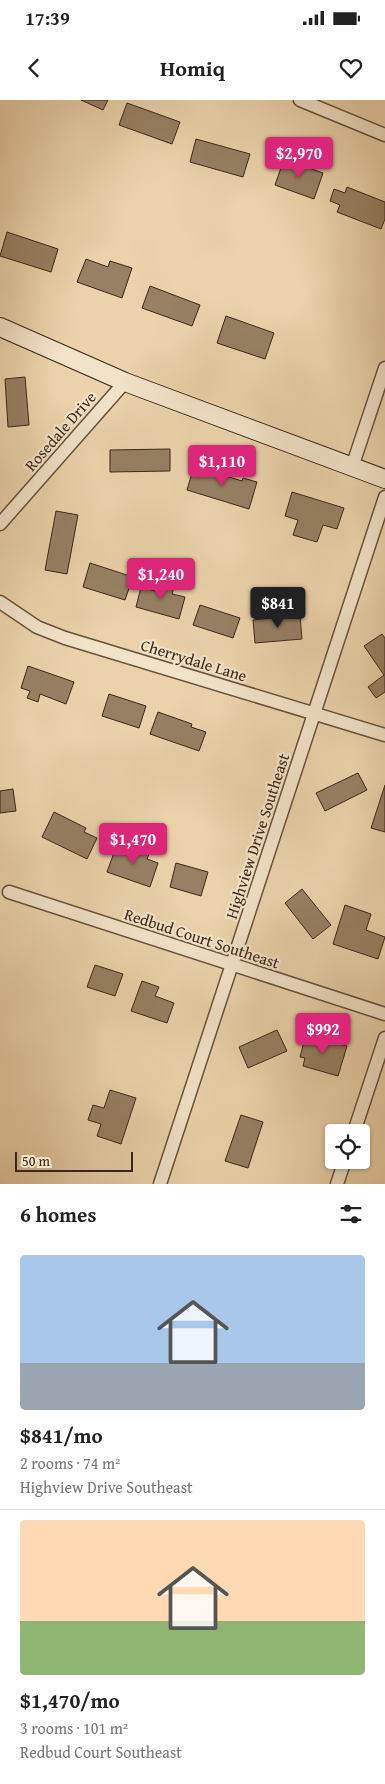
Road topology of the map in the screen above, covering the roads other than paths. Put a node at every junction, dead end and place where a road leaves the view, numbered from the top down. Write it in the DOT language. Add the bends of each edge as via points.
graph roads {
  1 [pos="300,100"];
  2 [pos="385,133"];
  3 [pos="0,327"];
  4 [pos="385,368"];
  5 [pos="125,382"];
  6 [pos="352,467"];
  7 [pos="385,479"];
  8 [pos="385,497"];
  9 [pos="0,524"];
  10 [pos="0,602"];
  11 [pos="314,712"];
  12 [pos="385,735"];
  13 [pos="9,892"];
  14 [pos="232,965"];
  15 [pos="385,1014"];
  16 [pos="385,1038"];
  17 [pos="357,1124"];
  18 [pos="342,1169"];
  19 [pos="160,1184"];
  20 [pos="337,1184"];
  1 -- 2 [label="street"];
  3 -- 5 [label="street"];
  4 -- 6 [label="street"];
  5 -- 6 [label="street"];
  5 -- 9 [label="street, Rosedale Drive"];
  6 -- 7 [label="street"];
  8 -- 11 [label="street, Highview Drive Southeast"];
  10 -- 11 [label="street, Cherrydale Lane" via="37,627 65,638"];
  11 -- 12 [label="street, Cherrydale Lane"];
  11 -- 14 [label="street, Highview Drive Southeast"];
  13 -- 14 [label="street, Redbud Court Southeast"];
  14 -- 15 [label="street, Redbud Court Southeast"];
  14 -- 19 [label="street, Highview Drive Southeast"];
  16 -- 17 [label="street"];
  18 -- 20 [label="street"];
}
